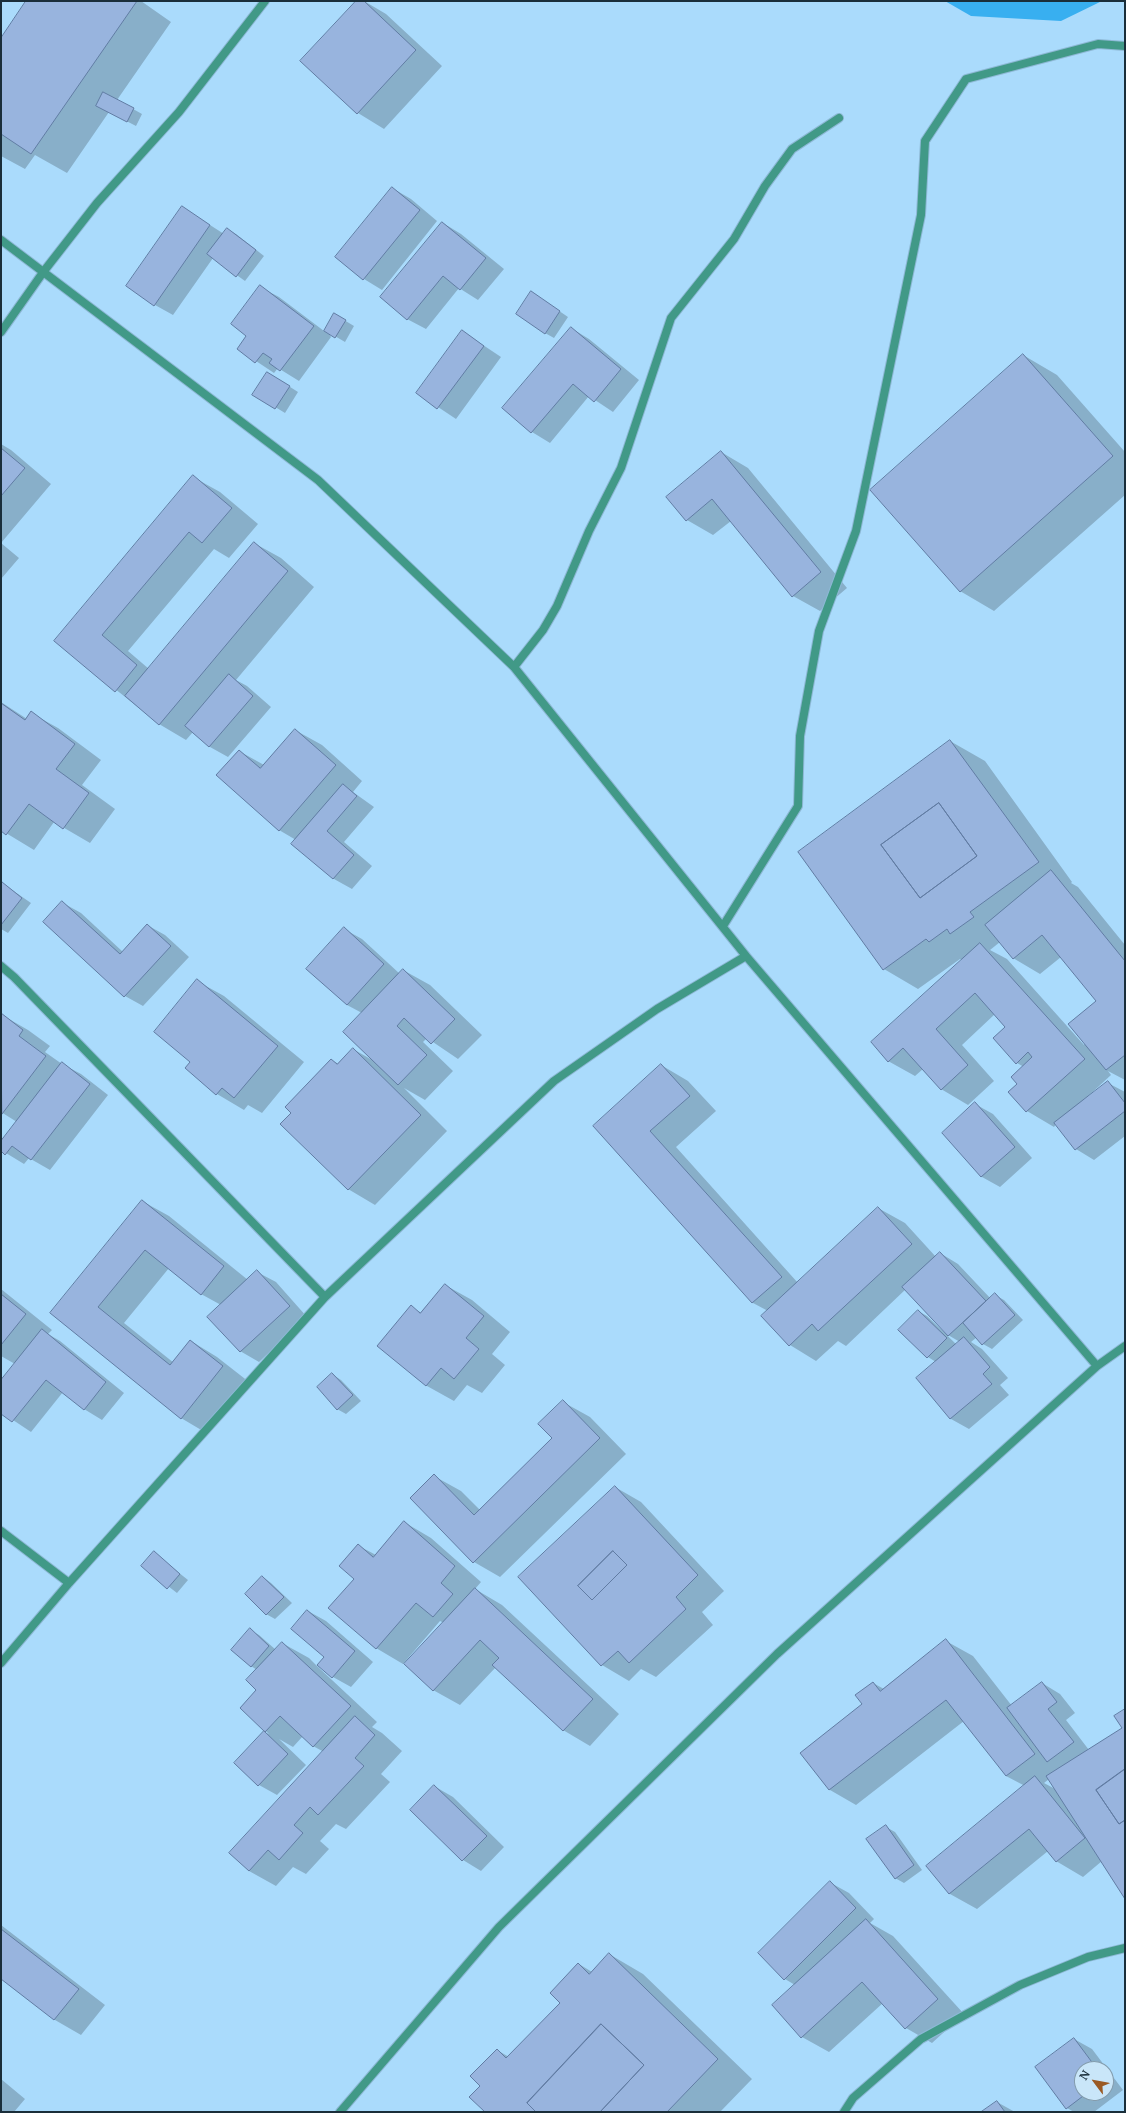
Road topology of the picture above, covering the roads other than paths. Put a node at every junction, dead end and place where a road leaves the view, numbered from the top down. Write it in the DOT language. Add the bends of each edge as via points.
graph roads {
  1 [pos="265,1"];
  2 [pos="1125,46"];
  3 [pos="839,118"];
  4 [pos="1,240"];
  5 [pos="44,271"];
  6 [pos="1,332"];
  7 [pos="514,667"];
  8 [pos="723,926"];
  9 [pos="746,956"];
  10 [pos="1,966"];
  11 [pos="325,1297"];
  12 [pos="1125,1346"];
  13 [pos="1097,1366"];
  14 [pos="1,1531"];
  15 [pos="69,1583"];
  16 [pos="1,1663"];
  17 [pos="1125,1948"];
  18 [pos="340,2112"];
  19 [pos="844,2112"];
  1 -- 5 [label="street" via="179,112 97,203"];
  2 -- 8 [label="street" via="1098,44 966,79 925,140 921,215 856,531 819,631 800,736 798,806"];
  3 -- 7 [label="street" via="792,149 765,186 734,239 671,318 621,468 583,543 557,606 543,630"];
  4 -- 5 [label="street"];
  5 -- 6 [label="street"];
  5 -- 7 [label="street" via="318,480"];
  7 -- 8 [label="street"];
  8 -- 9 [label="street"];
  9 -- 11 [label="street" via="657,1009 554,1081"];
  9 -- 13 [label="street"];
  10 -- 11 [label="street"];
  11 -- 15 [label="street"];
  12 -- 13 [label="street"];
  13 -- 18 [label="street" via="777,1654 499,1927"];
  14 -- 15 [label="street"];
  15 -- 16 [label="street"];
  17 -- 19 [label="street" via="1088,1957 1020,1986 921,2040 853,2098"];
}
